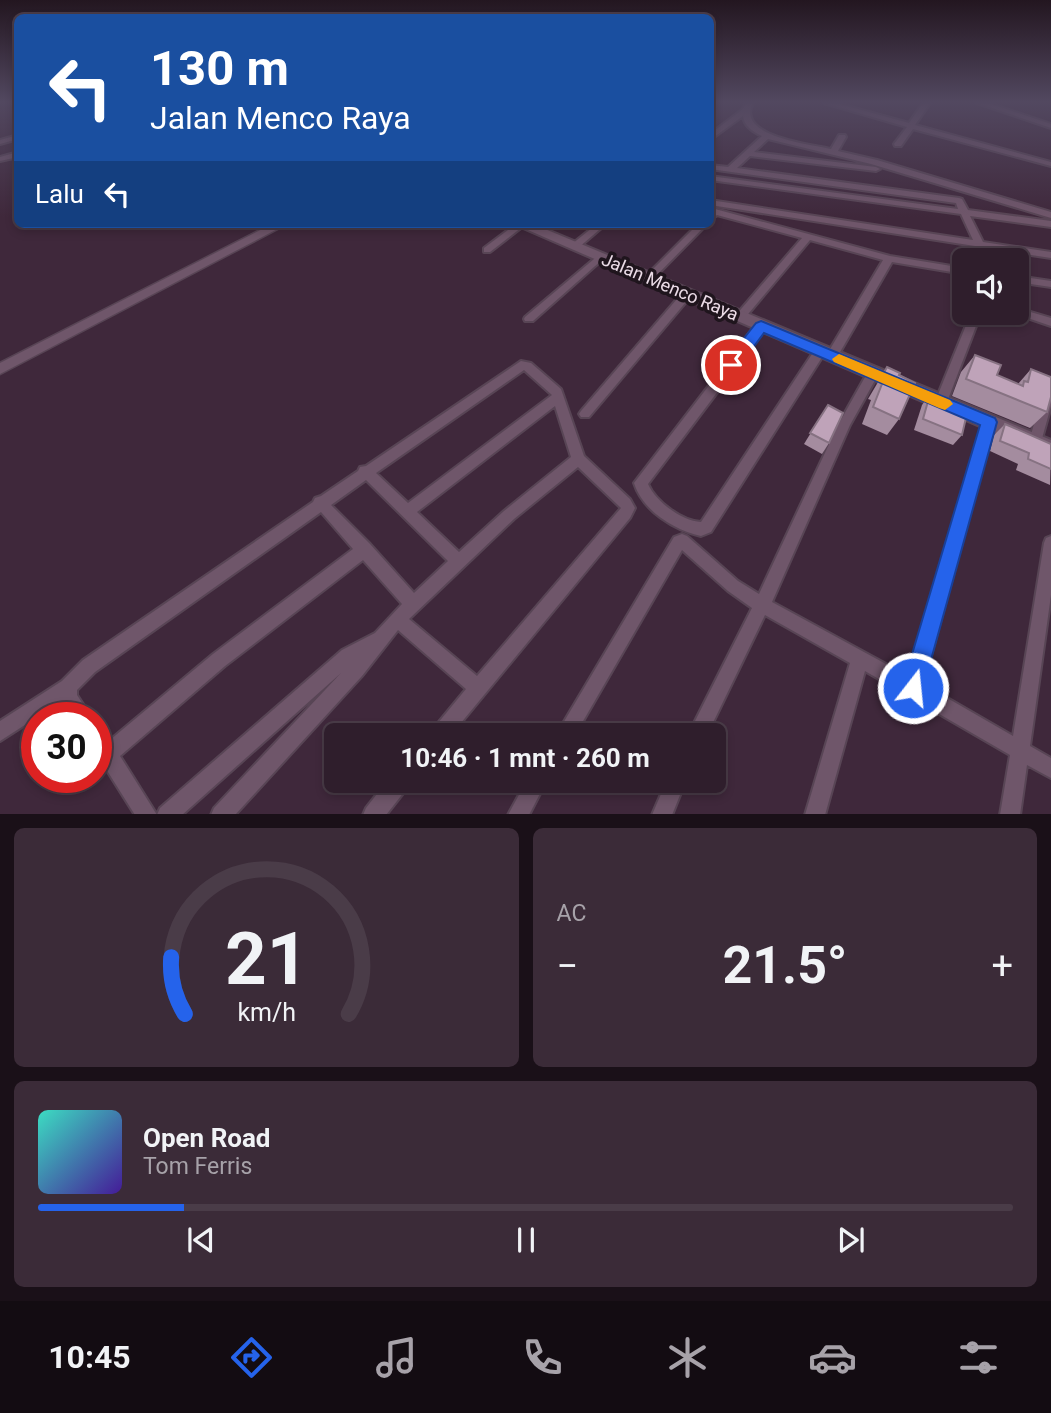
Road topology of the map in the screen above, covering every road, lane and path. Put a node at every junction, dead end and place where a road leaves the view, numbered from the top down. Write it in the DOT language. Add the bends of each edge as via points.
graph roads {
  1 [pos="761,141"];
  2 [pos="789,141"];
  3 [pos="840,141"];
  4 [pos="900,141"];
  5 [pos="967,141"];
  6 [pos="898,144"];
  7 [pos="834,151"];
  8 [pos="747,153"];
  9 [pos="1051,164"];
  10 [pos="714,168"];
  11 [pos="730,170"];
  12 [pos="919,175"];
  13 [pos="714,179"];
  14 [pos="832,184"];
  15 [pos="833,194"];
  16 [pos="714,203"];
  17 [pos="965,212"];
  18 [pos="714,213"];
  19 [pos="1051,215"];
  20 [pos="1051,224"];
  21 [pos="273,228"];
  22 [pos="517,228"];
  23 [pos="532,228"];
  24 [pos="597,228"];
  25 [pos="699,228"];
  26 [pos="806,239"];
  27 [pos="979,244"];
  28 [pos="575,246"];
  29 [pos="981,248"];
  30 [pos="487,250"];
  31 [pos="1051,255"];
  32 [pos="600,257"];
  33 [pos="888,259"];
  34 [pos="952,269"];
  35 [pos="649,278"];
  36 [pos="1029,281"];
  37 [pos="1051,284"];
  38 [pos="687,294"];
  39 [pos="1029,315"];
  40 [pos="740,317"];
  41 [pos="529,319"];
  42 [pos="1051,322"];
  43 [pos="971,325"];
  44 [pos="761,326"];
  45 [pos="826,353"];
  46 [pos="0,369"];
  47 [pos="873,373"];
  48 [pos="1051,384"];
  49 [pos="557,398"];
  50 [pos="942,402"];
  51 [pos="585,414"];
  52 [pos="989,422"];
  53 [pos="1043,445"];
  54 [pos="578,459"];
  55 [pos="365,471"];
  56 [pos="320,502"];
  57 [pos="407,512"];
  58 [pos="1051,543"];
  59 [pos="365,549"];
  60 [pos="457,561"];
  61 [pos="413,604"];
  62 [pos="762,605"];
  63 [pos="397,619"];
  64 [pos="378,640"];
  65 [pos="860,658"];
  66 [pos="68,687"];
  67 [pos="478,688"];
  68 [pos="913,688"];
  69 [pos="72,702"];
  70 [pos="449,723"];
  71 [pos="572,723"];
  72 [pos="703,723"];
  73 [pos="0,732"];
  74 [pos="112,750"];
  75 [pos="1019,750"];
  76 [pos="112,758"];
  77 [pos="1051,769"];
  78 [pos="390,793"];
  79 [pos="530,793"];
  80 [pos="671,793"];
  81 [pos="147,814"];
  82 [pos="167,814"];
  83 [pos="221,814"];
  84 [pos="373,814"];
  85 [pos="518,814"];
  86 [pos="662,814"];
  87 [pos="816,814"];
  88 [pos="1010,814"];
  1 -- 8 [label="street"];
  2 -- 7 [label="street"];
  3 -- 7 [label="street"];
  4 -- 6 [label="street"];
  5 -- 9 [label="street"];
  7 -- 12 [label="street"];
  8 -- 11 [label="street"];
  8 -- 12 [label="street"];
  10 -- 11 [label="street"];
  11 -- 14 [label="street"];
  12 -- 19 [label="street"];
  13 -- 15 [label="street"];
  14 -- 15 [label="street"];
  14 -- 17 [label="street" via="959,201"];
  15 -- 17 [label="street"];
  16 -- 27 [label="street"];
  17 -- 20 [label="street"];
  17 -- 27 [label="street"];
  18 -- 26 [label="street"];
  21 -- 46 [label="street"];
  22 -- 30 [label="street"];
  23 -- 28 [label="main road, Jalan Menco Raya"];
  24 -- 28 [label="street"];
  25 -- 35 [label="street"];
  26 -- 33 [label="street"];
  26 -- 40 [label="street"];
  27 -- 29 [label="street"];
  27 -- 31 [label="street"];
  28 -- 32 [label="main road, Jalan Menco Raya"];
  32 -- 35 [label="main road, Jalan Menco Raya"];
  32 -- 41 [label="street"];
  33 -- 34 [label="street"];
  33 -- 45 [label="street"];
  35 -- 38 [label="main road, Jalan Menco Raya"];
  36 -- 37 [label="street"];
  38 -- 40 [label="main road, Jalan Menco Raya"];
  38 -- 51 [label="street"];
  39 -- 42 [label="street"];
  40 -- 44 [label="main road, Jalan Menco Raya"];
  43 -- 50 [label="street"];
  44 -- 45 [label="main road, Jalan Menco Raya"];
  44 -- 45 [label="street" via="641,483 649,500 691,529 706,527"];
  45 -- 47 [label="main road, Jalan Menco Raya"];
  47 -- 50 [label="main road, Jalan Menco Raya"];
  47 -- 62 [label="street"];
  48 -- 53 [label="street"];
  49 -- 54 [label="street"];
  49 -- 55 [label="street" via="555,389 520,365"];
  49 -- 57 [label="street"];
  50 -- 52 [label="main road, Jalan Menco Raya"];
  52 -- 53 [label="main road, Jalan Menco Raya"];
  52 -- 68 [label="street"];
  54 -- 60 [label="street"];
  54 -- 67 [label="street" via="628,508"];
  55 -- 56 [label="street"];
  55 -- 57 [label="street"];
  56 -- 59 [label="street"];
  56 -- 66 [label="street" via="89,666"];
  57 -- 60 [label="street"];
  58 -- 75 [label="street"];
  59 -- 61 [label="street"];
  59 -- 74 [label="street" via="219,660"];
  60 -- 61 [label="street"];
  61 -- 63 [label="street"];
  62 -- 65 [label="street"];
  62 -- 71 [label="street" via="725,579 687,543 679,542"];
  62 -- 72 [label="street"];
  63 -- 64 [label="street"];
  63 -- 67 [label="street"];
  64 -- 82 [label="street" via="348,656"];
  64 -- 83 [label="street" via="356,670"];
  65 -- 68 [label="street"];
  65 -- 87 [label="street"];
  66 -- 69 [label="street"];
  66 -- 73 [label="street"];
  67 -- 70 [label="street"];
  68 -- 75 [label="street"];
  75 -- 77 [label="street"];
  75 -- 88 [label="street"];
  76 -- 81 [label="street"];
  78 -- 84 [label="street"];
  79 -- 85 [label="street"];
  80 -- 86 [label="street"];
}
